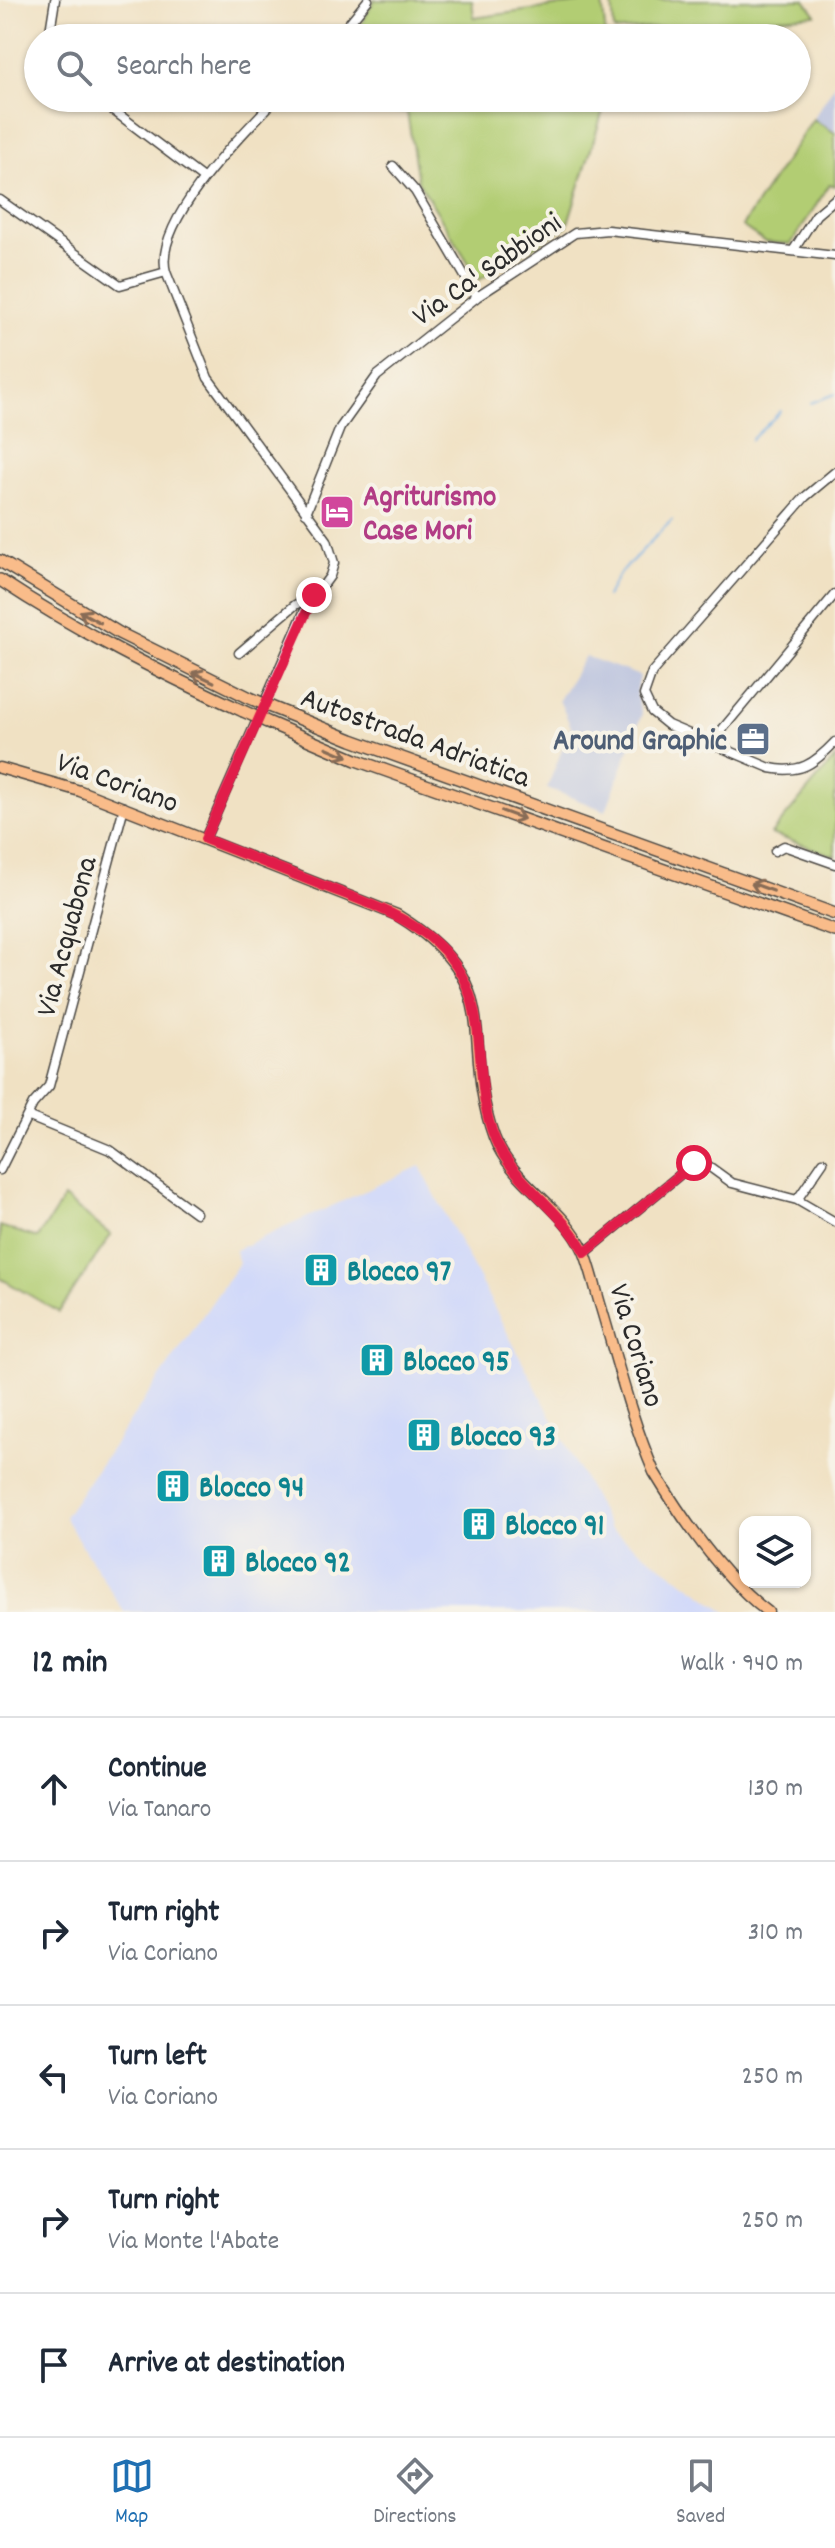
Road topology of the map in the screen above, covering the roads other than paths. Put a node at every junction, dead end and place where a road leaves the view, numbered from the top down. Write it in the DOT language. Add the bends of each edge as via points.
graph roads {
  1 [pos="55,0"];
  2 [pos="368,0"];
  3 [pos="51,24"];
  4 [pos="348,24"];
  5 [pos="115,112"];
  6 [pos="264,112"];
  7 [pos="393,166"];
  8 [pos="204,179"];
  9 [pos="835,199"];
  10 [pos="0,200"];
  11 [pos="793,251"];
  12 [pos="835,256"];
  13 [pos="166,272"];
  14 [pos="477,297"];
  15 [pos="835,472"];
  16 [pos="306,513"];
  17 [pos="0,561"];
  18 [pos="0,580"];
  19 [pos="835,594"];
  20 [pos="314,595"];
  21 [pos="239,653"];
  22 [pos="835,742"];
  23 [pos="711,743"];
  24 [pos="0,768"];
  25 [pos="124,807"];
  26 [pos="205,839"];
  27 [pos="775,851"];
  28 [pos="835,864"];
  29 [pos="835,914"];
  30 [pos="835,931"];
  31 [pos="27,1116"];
  32 [pos="823,1162"];
  33 [pos="0,1170"];
  34 [pos="797,1200"];
  35 [pos="196,1213"];
  36 [pos="835,1222"];
  37 [pos="585,1253"];
  38 [pos="768,1612"];
  1 -- 3 [label="street"];
  2 -- 4 [label="street"];
  5 -- 8 [label="street"];
  6 -- 8 [label="street"];
  7 -- 14 [label="street" via="415,191"];
  8 -- 13 [label="street" via="167,240"];
  9 -- 11 [label="street" via="816,215"];
  10 -- 13 [label="street" via="120,285"];
  11 -- 12 [label="street, Via Ca' Sabbioni"];
  11 -- 14 [label="street, Via Ca' Sabbioni" via="584,229"];
  13 -- 16 [label="street" via="208,378"];
  14 -- 16 [label="street, Via Ca' Sabbioni" via="377,376 340,428"];
  15 -- 23 [label="street" via="805,497 645,683 646,701 655,717"];
  16 -- 20 [label="street" via="327,540 334,563"];
  29 -- 17 [label="highway, Autostrada Adriatica, one-way, bridge" via="271,707 119,633"];
  18 -- 30 [label="highway, Autostrada Adriatica, one-way, bridge" via="64,621 243,711 356,760"];
  19 -- 23 [label="street"];
  20 -- 21 [label="street"];
  20 -- 26 [label="street"];
  22 -- 23 [label="street" via="807,768 784,771"];
  24 -- 25 [label="main road, Via Coriano"];
  25 -- 26 [label="main road, Via Coriano"];
  25 -- 31 [label="street, Via Acquabona" via="49,1086"];
  26 -- 37 [label="main road, Via Coriano" via="397,915 450,955 471,997 495,1140 511,1165 561,1216"];
  27 -- 28 [label="street" via="784,846"];
  31 -- 33 [label="street, Via Acquabona"];
  31 -- 35 [label="street" via="110,1150"];
  32 -- 34 [label="street"];
  34 -- 36 [label="street"];
  34 -- 37 [label="street" via="732,1183 703,1162 694,1163"];
  37 -- 38 [label="main road, Via Coriano" via="654,1472 734,1580"];
}
